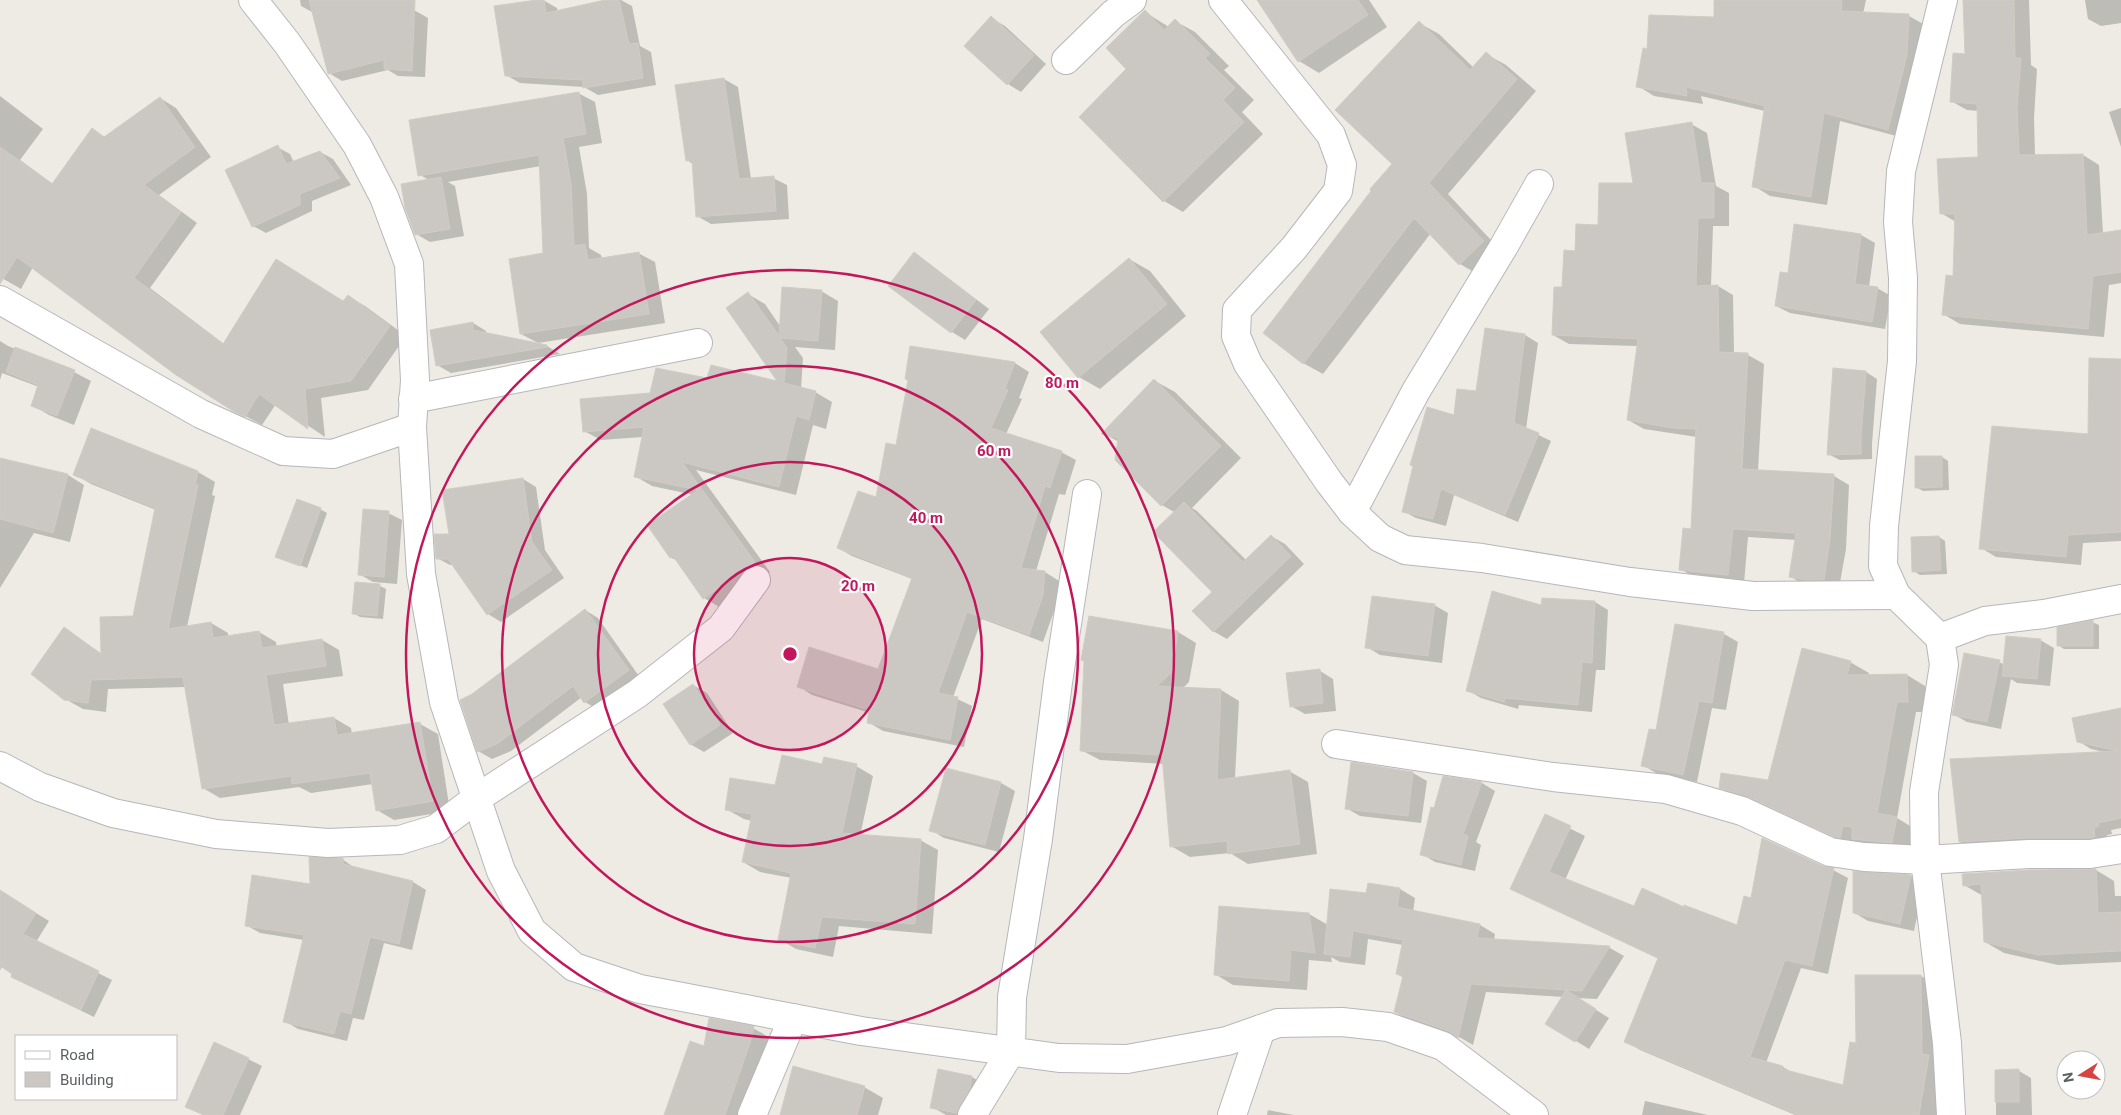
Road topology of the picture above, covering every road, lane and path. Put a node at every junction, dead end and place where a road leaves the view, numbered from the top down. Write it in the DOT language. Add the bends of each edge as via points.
graph roads {
  1 [pos="253,0"];
  2 [pos="1132,0"];
  3 [pos="1223,0"];
  4 [pos="1943,0"];
  5 [pos="1066,60"];
  6 [pos="1539,184"];
  7 [pos="0,300"];
  8 [pos="698,343"];
  9 [pos="413,399"];
  10 [pos="412,428"];
  11 [pos="1087,494"];
  12 [pos="1352,512"];
  13 [pos="756,580"];
  14 [pos="1896,595"];
  15 [pos="2121,599"];
  16 [pos="1940,638"];
  17 [pos="1336,744"];
  18 [pos="0,766"];
  19 [pos="477,798"];
  20 [pos="2121,850"];
  21 [pos="1925,860"];
  22 [pos="794,1018"];
  23 [pos="1261,1029"];
  24 [pos="1011,1052"];
  25 [pos="752,1115"];
  26 [pos="972,1115"];
  27 [pos="1232,1115"];
  28 [pos="1534,1115"];
  29 [pos="1951,1115"];
  1 -- 9 [label="street" via="287,43 357,145 384,197 409,264 415,380"];
  2 -- 5 [label="street"];
  3 -- 12 [label="street" via="1331,136 1342,165 1338,191 1294,248 1237,310 1236,336 1248,364"];
  4 -- 14 [label="street" via="1901,171 1898,222 1904,278 1902,361 1884,526 1883,566"];
  6 -- 12 [label="street" via="1416,390"];
  7 -- 10 [label="street" via="201,414 283,451 333,454"];
  8 -- 9 [label="street"];
  9 -- 10 [label="street"];
  10 -- 19 [label="street" via="421,574 444,702"];
  11 -- 24 [label="street" via="1012,997"];
  12 -- 14 [label="street" via="1380,538 1405,550 1753,596"];
  13 -- 19 [label="street" via="721,628 637,694"];
  14 -- 16 [label="street"];
  15 -- 16 [label="street" via="2044,614 1985,621"];
  16 -- 21 [label="street" via="1944,665 1924,792"];
  17 -- 21 [label="street" via="1553,777 1666,789 1742,811 1830,852"];
  18 -- 19 [label="street" via="40,787 113,813 216,834 328,843 400,840 427,832 436,829"];
  19 -- 22 [label="street" via="501,871 532,931 574,967 640,989"];
  20 -- 21 [label="street"];
  21 -- 29 [label="street" via="1947,1043"];
  22 -- 24 [label="street"];
  22 -- 25 [label="street"];
  23 -- 24 [label="street" via="1227,1041 1127,1059 1059,1058"];
  23 -- 27 [label="street"];
  23 -- 28 [label="street" via="1278,1023 1342,1022 1388,1027 1443,1046"];
  24 -- 26 [label="street"];
}
